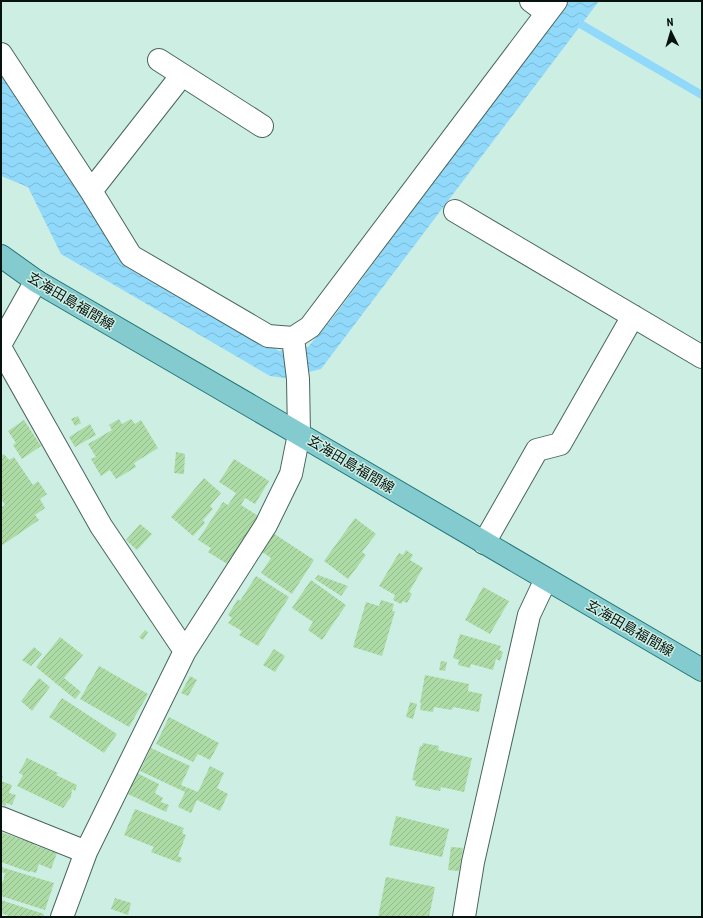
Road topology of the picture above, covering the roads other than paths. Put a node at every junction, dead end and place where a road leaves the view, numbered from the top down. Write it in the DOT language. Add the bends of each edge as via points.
graph roads {
  1 [pos="545,5"];
  2 [pos="1,54"];
  3 [pos="160,60"];
  4 [pos="182,75"];
  5 [pos="262,126"];
  6 [pos="91,191"];
  7 [pos="454,211"];
  8 [pos="1,256"];
  9 [pos="36,281"];
  10 [pos="633,316"];
  11 [pos="1,343"];
  12 [pos="293,343"];
  13 [pos="1,349"];
  14 [pos="702,357"];
  15 [pos="299,434"];
  16 [pos="484,543"];
  17 [pos="546,579"];
  18 [pos="185,651"];
  19 [pos="702,670"];
  20 [pos="1,818"];
  21 [pos="86,852"];
  22 [pos="62,917"];
  23 [pos="464,917"];
  1 -- 12 [label="street" via="310,327"];
  2 -- 6 [label="street"];
  3 -- 4 [label="street"];
  4 -- 5 [label="street"];
  4 -- 6 [label="street"];
  6 -- 12 [label="street" via="131,256 268,336"];
  7 -- 10 [label="street"];
  8 -- 9 [label="main road, 玄海田島福間線"];
  9 -- 11 [label="street"];
  9 -- 15 [label="main road, 玄海田島福間線"];
  10 -- 14 [label="street"];
  10 -- 16 [label="street" via="560,444 537,450"];
  12 -- 15 [label="street" via="298,379"];
  13 -- 18 [label="street" via="101,526"];
  15 -- 16 [label="main road, 玄海田島福間線"];
  15 -- 18 [label="street" via="291,474 266,525"];
  16 -- 17 [label="main road, 玄海田島福間線"];
  17 -- 19 [label="main road, 玄海田島福間線"];
  17 -- 23 [label="street" via="529,615 473,862"];
  18 -- 21 [label="street"];
  20 -- 21 [label="street"];
  21 -- 22 [label="street"];
}
